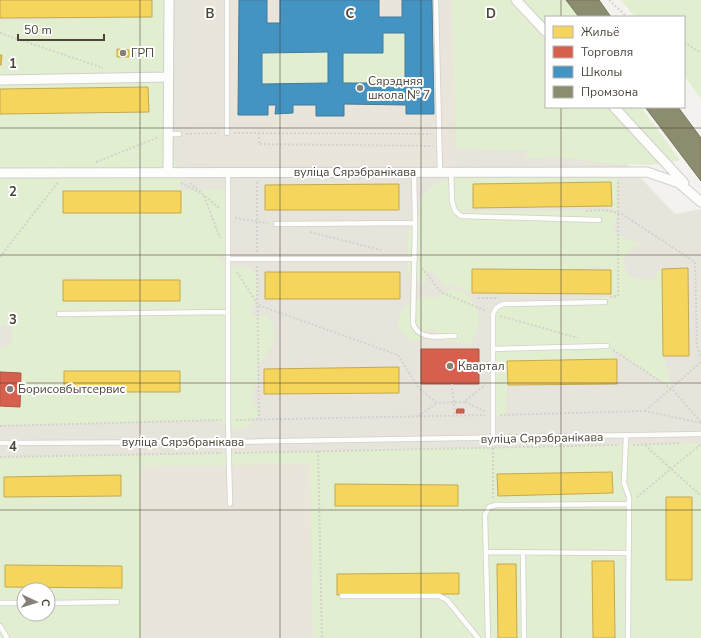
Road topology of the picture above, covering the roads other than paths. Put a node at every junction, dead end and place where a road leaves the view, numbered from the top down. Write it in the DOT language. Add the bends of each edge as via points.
graph roads {
  1 [pos="169,0"];
  2 [pos="227,0"];
  3 [pos="436,0"];
  4 [pos="516,0"];
  5 [pos="545,31"];
  6 [pos="168,77"];
  7 [pos="0,80"];
  8 [pos="615,108"];
  9 [pos="226,132"];
  10 [pos="168,134"];
  11 [pos="178,134"];
  12 [pos="228,172"];
  13 [pos="414,172"];
  14 [pos="440,172"];
  15 [pos="451,172"];
  16 [pos="0,173"];
  17 [pos="168,173"];
  18 [pos="701,202"];
  19 [pos="599,220"];
  20 [pos="415,223"];
  21 [pos="276,224"];
  22 [pos="228,259"];
  23 [pos="415,259"];
  24 [pos="605,302"];
  25 [pos="228,312"];
  26 [pos="59,314"];
  27 [pos="455,336"];
  28 [pos="607,346"];
  29 [pos="493,349"];
  30 [pos="701,434"];
  31 [pos="626,436"];
  32 [pos="493,439"];
  33 [pos="229,442"];
  34 [pos="0,443"];
  35 [pos="230,504"];
  36 [pos="629,504"];
  37 [pos="486,552"];
  38 [pos="523,552"];
  39 [pos="628,553"];
  40 [pos="342,596"];
  41 [pos="117,602"];
  42 [pos="0,603"];
  43 [pos="16,603"];
  44 [pos="56,603"];
  45 [pos="0,626"];
  46 [pos="7,638"];
  47 [pos="478,638"];
  48 [pos="488,638"];
  49 [pos="524,638"];
  50 [pos="628,638"];
  1 -- 6 [label="street"];
  2 -- 9 [label="lane"];
  3 -- 14 [label="lane"];
  4 -- 5 [label="street"];
  6 -- 7 [label="street"];
  6 -- 10 [label="street"];
  8 -- 18 [label="street"];
  10 -- 11 [label="lane"];
  10 -- 17 [label="street"];
  12 -- 13 [label="street, вуліца Сярэбранікава"];
  12 -- 17 [label="street, вуліца Сярэбранікава"];
  12 -- 22 [label="lane"];
  13 -- 14 [label="street, вуліца Сярэбранікава"];
  13 -- 20 [label="lane"];
  14 -- 15 [label="street, вуліца Сярэбранікава"];
  15 -- 18 [label="street, вуліца Сярэбранікава" via="647,172 679,183"];
  15 -- 19 [label="lane" via="452,201 455,211 461,216"];
  16 -- 17 [label="street, вуліца Сярэбранікава"];
  20 -- 21 [label="lane"];
  20 -- 23 [label="lane"];
  22 -- 23 [label="lane"];
  22 -- 25 [label="lane"];
  23 -- 27 [label="lane" via="414,324 417,332 424,336"];
  24 -- 29 [label="lane" via="503,304 496,308 493,314"];
  25 -- 26 [label="lane"];
  25 -- 33 [label="lane"];
  28 -- 29 [label="lane"];
  29 -- 32 [label="lane"];
  30 -- 31 [label="lane, вуліца Сярэбранікава"];
  31 -- 32 [label="lane, вуліца Сярэбранікава"];
  31 -- 36 [label="lane" via="624,483"];
  32 -- 33 [label="lane, вуліца Сярэбранікава"];
  33 -- 34 [label="lane, вуліца Сярэбранікава"];
  33 -- 35 [label="lane"];
  36 -- 37 [label="lane" via="488,507 485,515"];
  36 -- 39 [label="lane"];
  37 -- 38 [label="lane"];
  37 -- 48 [label="lane"];
  38 -- 39 [label="lane"];
  38 -- 49 [label="lane"];
  39 -- 50 [label="lane"];
  40 -- 47 [label="lane" via="439,596 447,600"];
  41 -- 44 [label="lane"];
  42 -- 43 [label="lane"];
  45 -- 46 [label="lane"];
}
